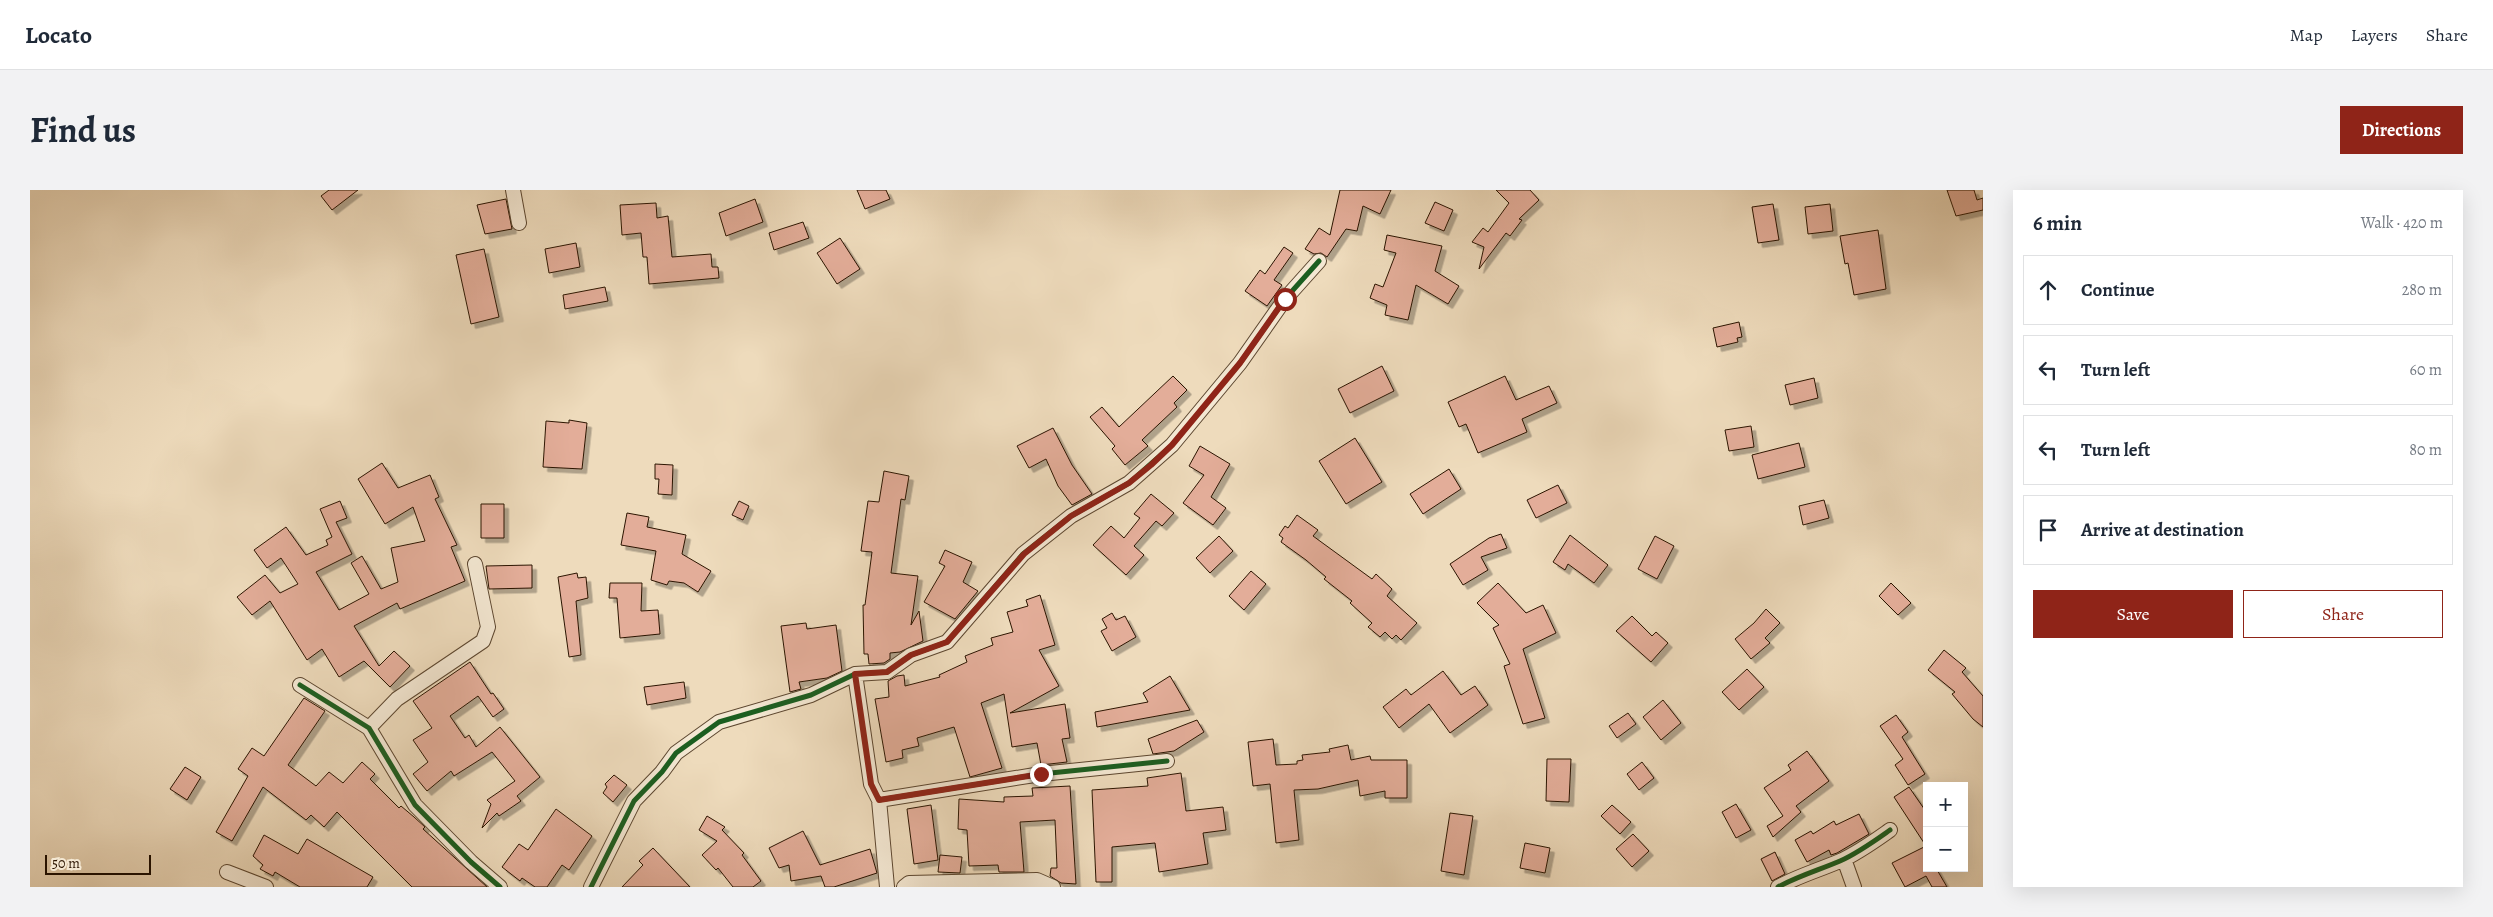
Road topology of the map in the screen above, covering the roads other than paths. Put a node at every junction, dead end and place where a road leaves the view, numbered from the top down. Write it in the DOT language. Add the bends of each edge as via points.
graph roads {
  1 [pos="513,190"];
  2 [pos="519,223"];
  3 [pos="1318,261"];
  4 [pos="475,564"];
  5 [pos="855,674"];
  6 [pos="300,685"];
  7 [pos="369,728"];
  8 [pos="1167,761"];
  9 [pos="879,800"];
  10 [pos="1890,830"];
  11 [pos="1844,859"];
  12 [pos="226,872"];
  13 [pos="907,886"];
  14 [pos="266,887"];
  15 [pos="500,887"];
  16 [pos="591,887"];
  17 [pos="887,887"];
  18 [pos="1053,887"];
  19 [pos="1778,887"];
  20 [pos="1854,887"];
  1 -- 2 [label="street"];
  3 -- 5 [label="street" via="1285,299 1240,363 1172,445 1151,465 1129,483 1071,516 1024,554 947,642 911,655 887,672"];
  4 -- 7 [label="street" via="487,635 473,649 396,700"];
  5 -- 9 [label="street" via="871,784"];
  5 -- 16 [label="street" via="811,695 719,722 676,752 634,801"];
  6 -- 7 [label="street"];
  7 -- 15 [label="street" via="414,805"];
  8 -- 9 [label="street" via="1041,774"];
  9 -- 17 [label="street"];
  10 -- 11 [label="street"];
  11 -- 19 [label="street"];
  11 -- 20 [label="street"];
  12 -- 14 [label="street"];
  13 -- 18 [label="street" via="1037,880"];
}
